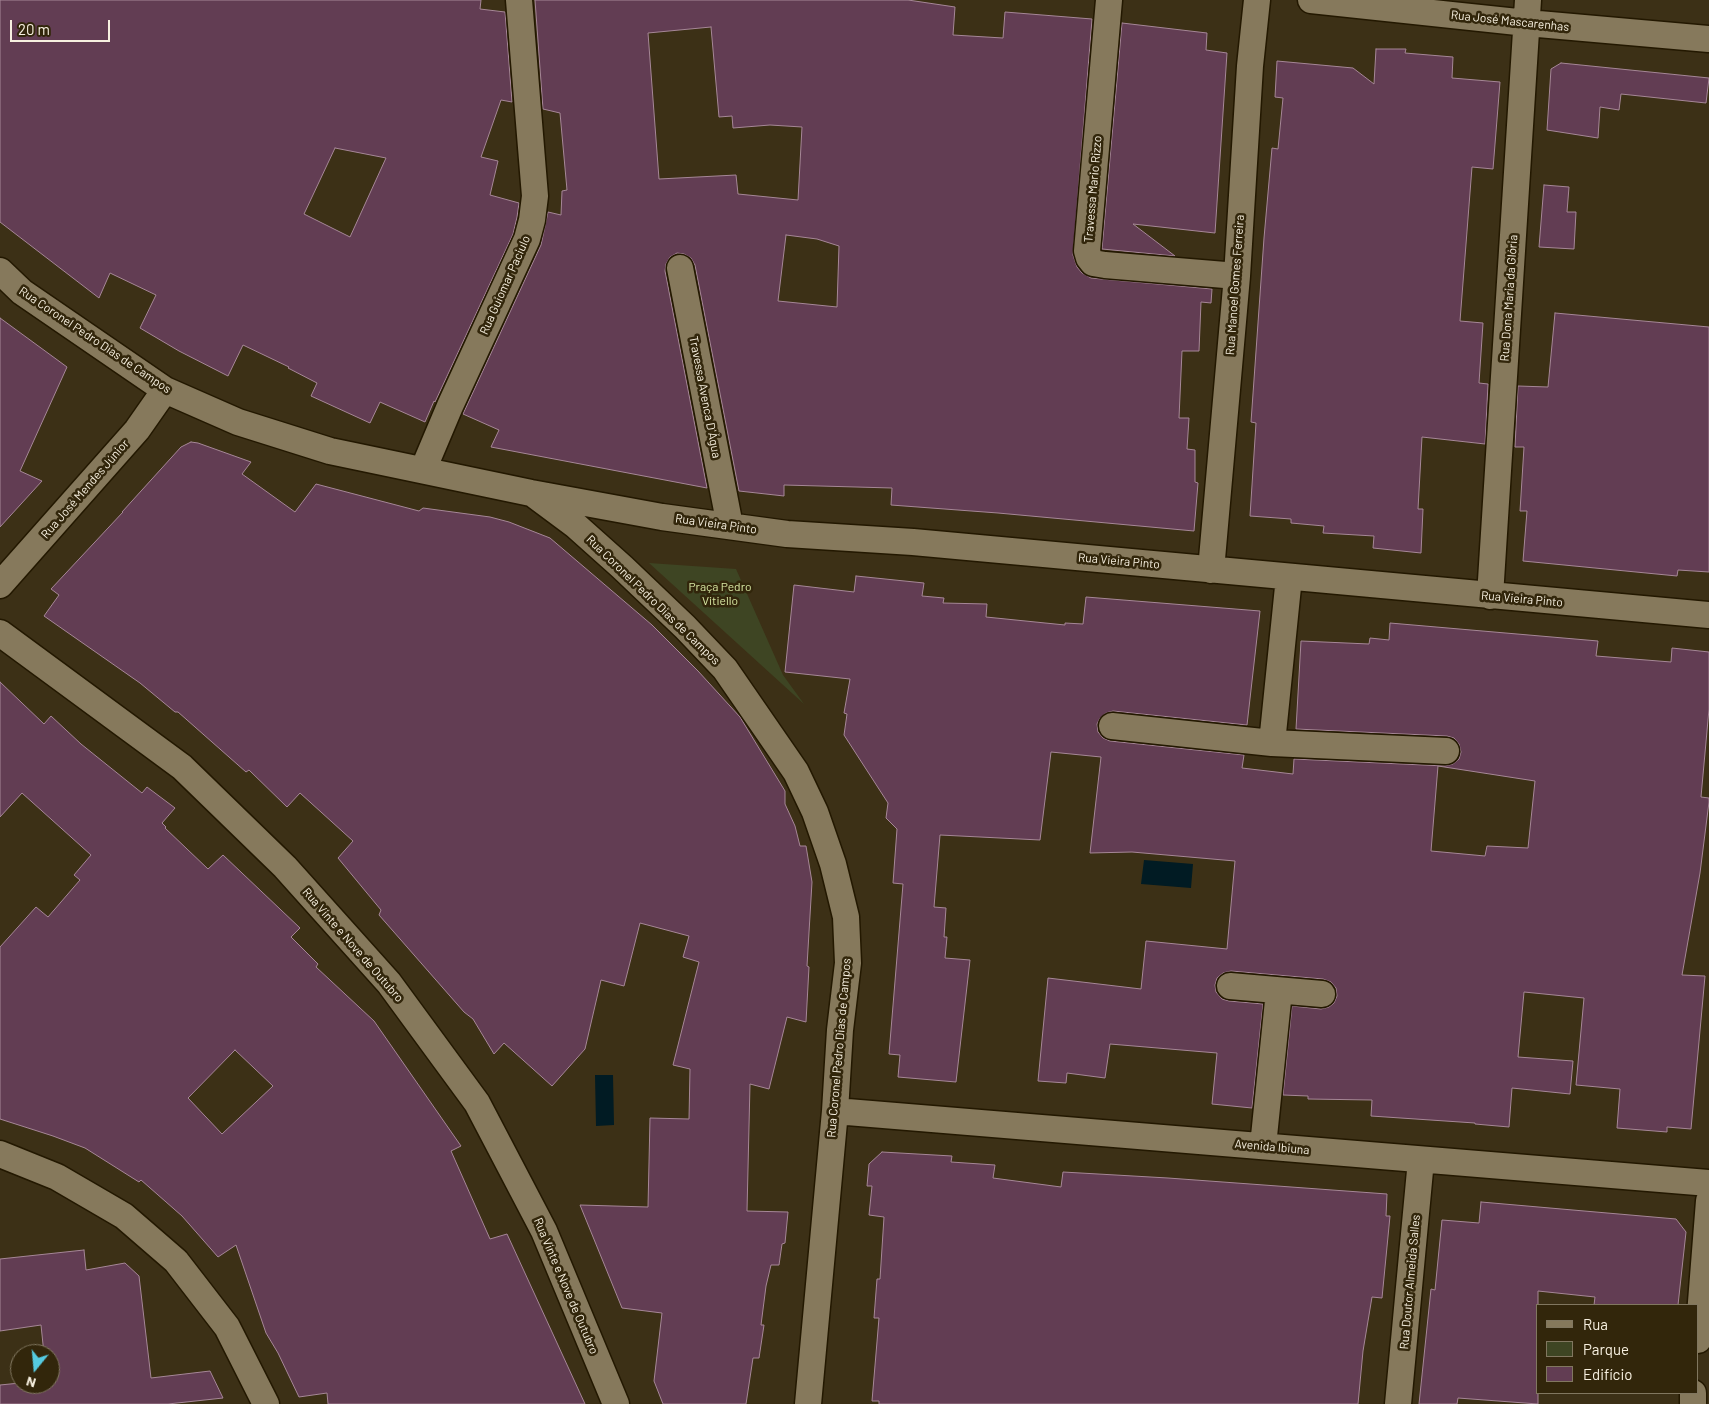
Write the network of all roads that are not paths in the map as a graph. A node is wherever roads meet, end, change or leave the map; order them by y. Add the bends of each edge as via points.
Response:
1 (519, 0) edge
2 (1109, 0) edge
3 (1257, 0) edge
4 (1311, 0) edge
5 (1528, 12) edge
6 (1709, 39) edge
7 (680, 268) dead end
8 (0, 271) edge
9 (1237, 276) junction
10 (165, 390) junction
11 (423, 470) junction
12 (531, 493) junction
13 (730, 526) junction
14 (1211, 570) junction
15 (1289, 577) junction
16 (0, 585) edge
17 (1490, 596) junction
18 (1709, 615) edge
19 (0, 633) edge
20 (1112, 726) dead end
21 (1272, 743) junction
22 (1446, 751) dead end
23 (1230, 986) dead end
24 (1279, 991) junction
25 (1322, 994) dead end
26 (835, 1111) junction
27 (1262, 1146) junction
28 (0, 1154) edge
29 (1421, 1160) junction
30 (1709, 1183) edge
31 (1709, 1201) edge
32 (1699, 1327) edge
33 (266, 1404) edge
34 (616, 1404) edge
35 (808, 1404) edge
36 (1398, 1404) edge

1 - 11 street, Rua Guiomar Paciulo via 535,190 532,220 527,238
2 - 9 street, Travessa Mario Rizzo via 1087,251 1089,258 1094,263 1105,265
3 - 9 street, Rua Manoel Gomes Ferreira
4 - 5 street, Rua José Mascarenhas
5 - 6 street, Rua José Mascarenhas
5 - 17 street, Rua Dona Maria da Glória
7 - 13 street, Travessa Avenca D´Água
8 - 10 street, Rua Coronel Pedro Dias de Campos via 22,292
9 - 14 street, Rua Manoel Gomes Ferreira
10 - 11 street, Rua Coronel Pedro Dias de Campos via 238,422 330,451
10 - 16 street, Rua José Mendes Júnior via 137,430
11 - 12 street, Rua Coronel Pedro Dias de Campos
12 - 13 street, Rua Vieira Pinto
12 - 26 street, Rua Coronel Pedro Dias de Campos via 575,525 622,566 718,662 796,772 833,864 846,917 848,963
13 - 14 street, Rua Vieira Pinto via 787,534 912,542
14 - 15 street, Rua Vieira Pinto
15 - 17 street, Rua Vieira Pinto
15 - 21 street
17 - 18 street, Rua Vieira Pinto
19 - 34 street, Rua Vinte e Nove de Outubro via 182,767 285,867 390,983 477,1103 544,1232
20 - 21 street
21 - 22 street
23 - 24 street
24 - 25 street
24 - 27 street
26 - 27 street, Avenida Ibiuna
26 - 35 street, Rua Coronel Pedro Dias de Campos
27 - 29 street, Avenida Ibiuna
28 - 33 street via 57,1176 124,1216 176,1260 227,1327
29 - 30 street, Avenida Ibiuna
29 - 36 street, Rua Doutor Almeida Salles
31 - 32 street

